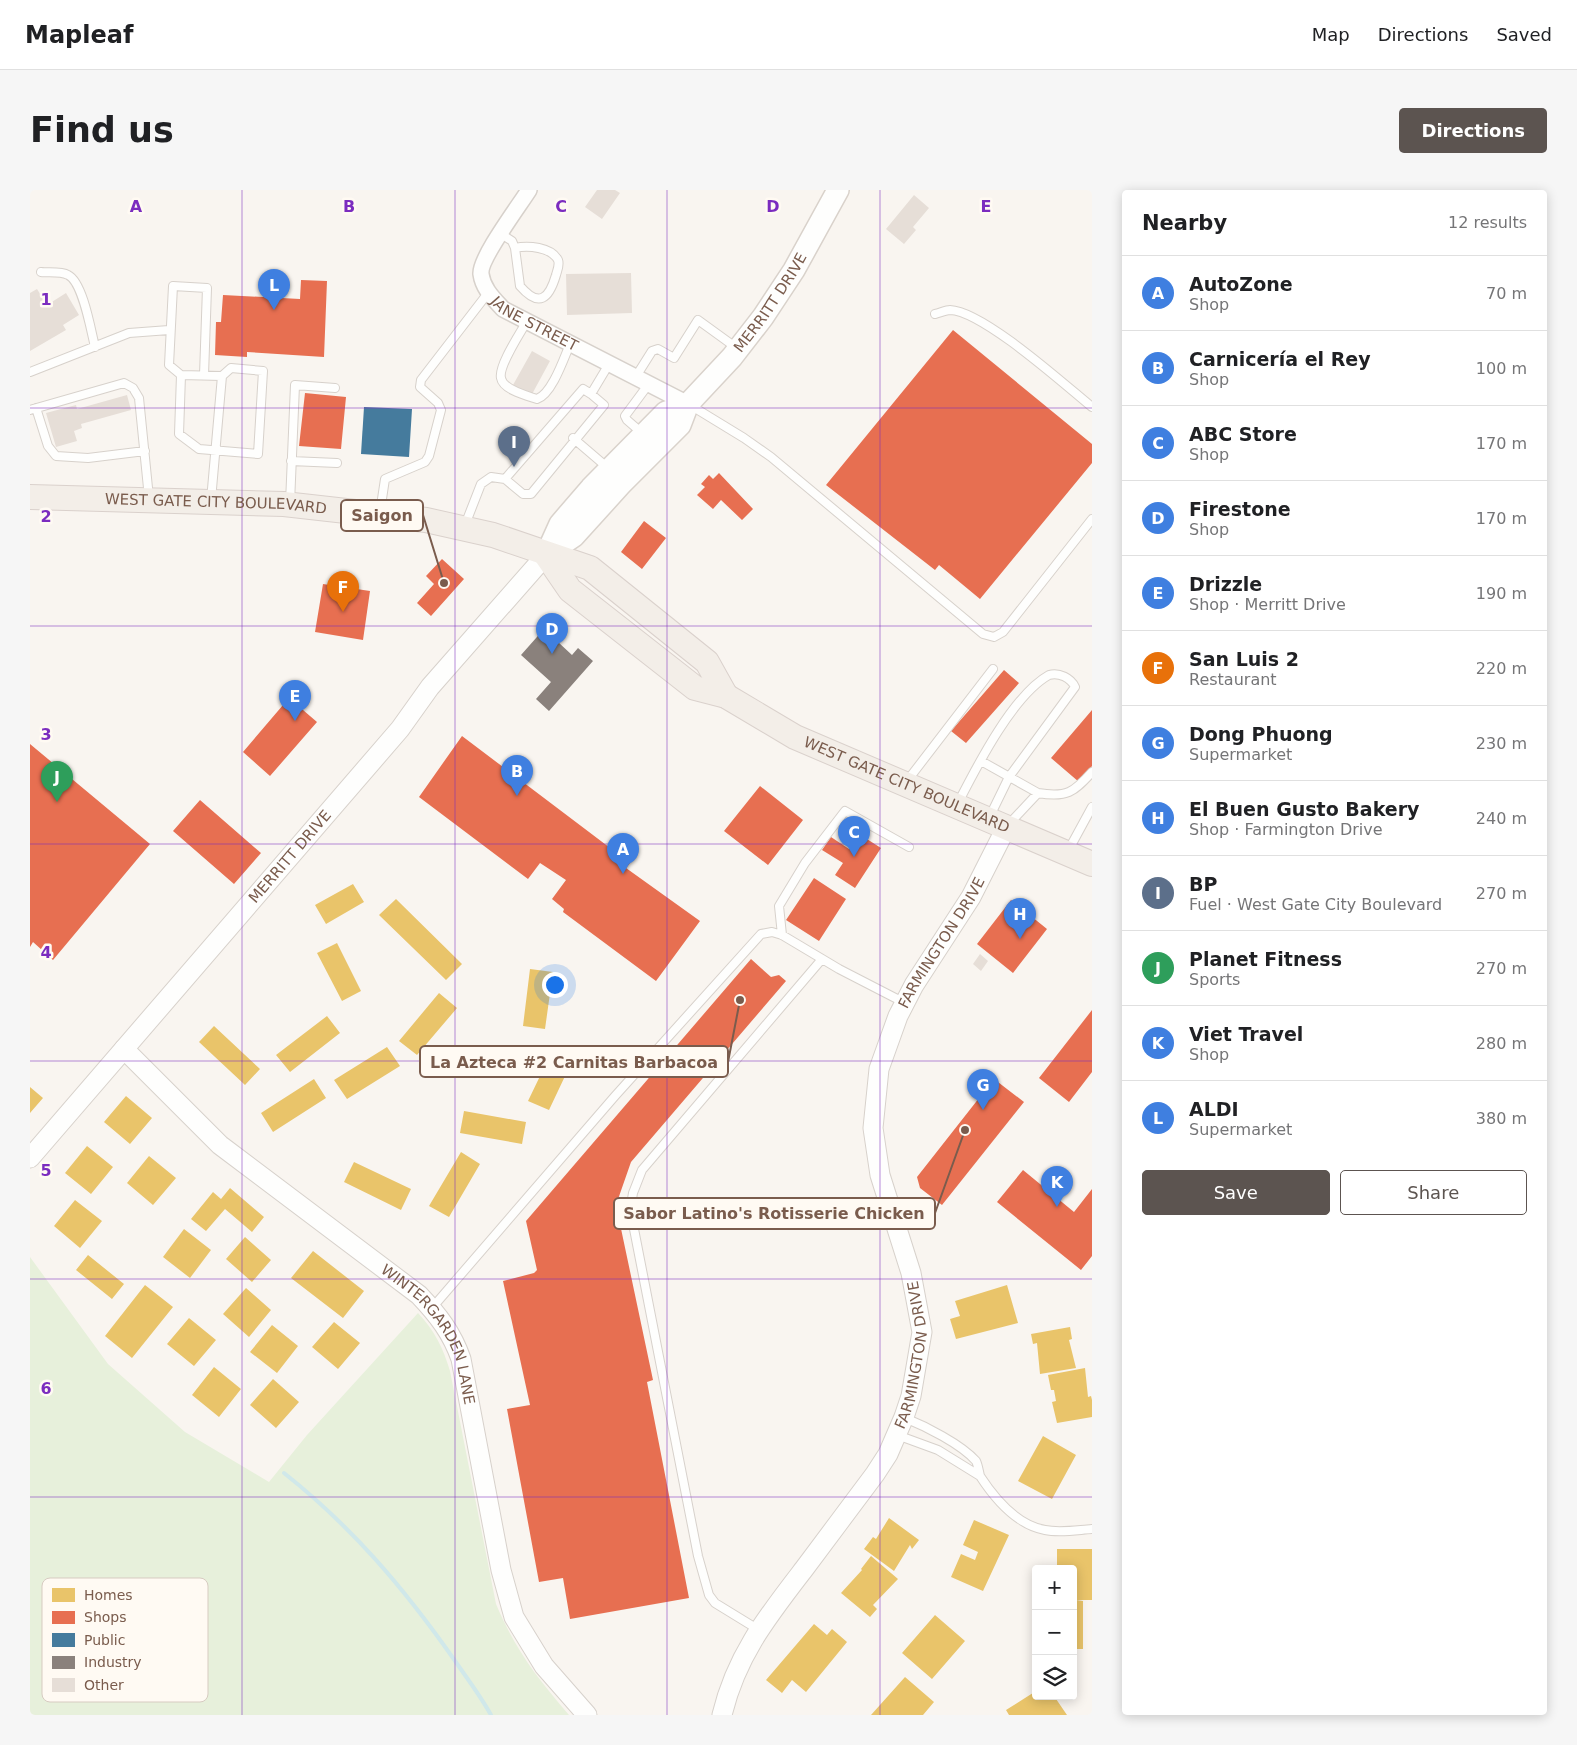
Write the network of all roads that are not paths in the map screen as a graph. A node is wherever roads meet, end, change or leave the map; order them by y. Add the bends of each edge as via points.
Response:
1 (838, 190) edge
2 (527, 191) edge
3 (501, 234) junction
4 (515, 248) junction
5 (41, 272) dead end
6 (488, 293) junction
7 (936, 314) dead end
8 (527, 321) junction
9 (169, 330) junction
10 (570, 344) junction
11 (95, 347) junction
12 (738, 349) junction
13 (609, 364) junction
14 (30, 372) edge
15 (181, 375) junction
16 (204, 376) junction
17 (222, 376) junction
18 (642, 381) junction
19 (334, 388) dead end
20 (591, 394) junction
21 (688, 404) junction
22 (1092, 407) edge
23 (33, 409) edge
24 (644, 434) junction
25 (573, 438) junction
26 (216, 450) junction
27 (145, 452) junction
28 (291, 460) junction
29 (337, 463) dead end
30 (610, 469) junction
31 (506, 479) junction
32 (30, 497) edge
33 (150, 500) junction
34 (211, 502) junction
35 (290, 504) junction
36 (380, 513) junction
37 (1092, 519) edge
38 (464, 527) junction
39 (546, 555) junction
40 (992, 669) dead end
41 (981, 761) junction
42 (1092, 772) edge
43 (1009, 777) junction
44 (904, 785) junction
45 (1038, 793) junction
46 (956, 807) junction
47 (1092, 807) edge
48 (997, 824) junction
49 (909, 847) dead end
50 (1066, 853) junction
51 (1092, 864) edge
52 (782, 935) junction
53 (822, 959) junction
54 (905, 1003) junction
55 (124, 1049) junction
56 (30, 1158) edge
57 (432, 1309) junction
58 (904, 1417) junction
59 (897, 1435) junction
60 (980, 1476) junction
61 (1092, 1529) edge
62 (759, 1630) junction
63 (587, 1715) edge
64 (722, 1715) edge

1 - 12 main road, MERRITT DRIVE via 794,270
2 - 3 street, JANE STREET
3 - 4 lane via 512,241
3 - 6 street, JANE STREET via 488,252 481,272
4 - 4 lane via 520,286 532,296 545,298 554,281 558,260 554,255 531,246
5 - 11 lane via 67,274 73,279 79,289
6 - 8 street, JANE STREET via 503,309
6 - 36 lane via 420,380 420,387 438,403 441,410 429,456 425,462 385,479
7 - 22 lane via 950,310 970,316 1014,343
8 - 10 street, JANE STREET
8 - 10 lane via 501,374 504,384 516,391 537,398 542,396
9 - 11 lane via 129,333
9 - 15 lane via 169,365
9 - 16 lane via 173,286 207,288
10 - 13 street, JANE STREET
11 - 14 lane
12 - 18 lane via 698,320 674,358 658,349 652,351
12 - 21 main road, MERRITT DRIVE
13 - 18 street, JANE STREET
13 - 20 lane
15 - 16 lane
15 - 26 lane via 179,434 198,449
16 - 17 lane
17 - 26 lane
17 - 26 lane via 231,368 263,371 258,454
18 - 21 street, JANE STREET
18 - 24 lane via 625,416
19 - 28 lane via 295,385
20 - 25 lane via 604,405
20 - 31 lane via 583,389 570,410
21 - 24 main road, MERRITT DRIVE via 666,412
21 - 37 lane via 771,457 983,634 994,637 1003,632
21 - 39 main road, MERRITT DRIVE via 680,425 574,536
23 - 27 lane via 48,446 56,456 88,458
23 - 27 lane via 124,383 133,388 139,398
24 - 30 main road, MERRITT DRIVE
25 - 30 lane
25 - 31 lane via 539,479 531,494 523,494
26 - 34 lane
27 - 33 lane
28 - 29 lane
28 - 35 lane
30 - 39 main road, MERRITT DRIVE via 560,524
31 - 38 lane via 491,477 481,484
32 - 33 main road, WEST GATE CITY BOULEVARD
33 - 34 main road, WEST GATE CITY BOULEVARD
34 - 35 main road, WEST GATE CITY BOULEVARD
35 - 36 main road, WEST GATE CITY BOULEVARD
36 - 38 main road, WEST GATE CITY BOULEVARD
38 - 39 main road, WEST GATE CITY BOULEVARD
39 - 44 main road, WEST GATE CITY BOULEVARD via 570,590 695,688 726,696 795,737
39 - 55 street, MERRITT DRIVE
40 - 44 lane
41 - 43 lane
41 - 43 lane via 1029,691 1049,675 1060,675 1074,683 1075,687
41 - 46 lane
42 - 45 lane via 1070,793
43 - 45 lane
43 - 48 lane
44 - 46 main road, WEST GATE CITY BOULEVARD
45 - 48 lane
46 - 48 main road, WEST GATE CITY BOULEVARD
47 - 50 lane
48 - 50 main road, WEST GATE CITY BOULEVARD
48 - 54 street, FARMINGTON DRIVE via 971,897
49 - 52 lane via 845,811 805,863 779,906
50 - 51 main road, WEST GATE CITY BOULEVARD
52 - 53 lane
52 - 57 lane via 772,932 761,934 615,1096
53 - 54 lane
53 - 62 lane via 642,1170 631,1205 691,1520 710,1595 715,1603
54 - 58 street, FARMINGTON DRIVE via 879,1069 873,1128 880,1175 911,1273 922,1332
55 - 56 street, MERRITT DRIVE
55 - 57 street, WINTERGARDEN LANE via 220,1146 419,1295
57 - 63 street, WINTERGARDEN LANE via 453,1337 461,1359 501,1570 514,1617 544,1666
58 - 59 street, FARMINGTON DRIVE
58 - 60 lane via 945,1438 976,1462
59 - 60 lane via 938,1450
59 - 62 street, FARMINGTON DRIVE via 875,1474
60 - 61 lane via 1013,1514 1034,1528 1057,1532
62 - 64 street, FARMINGTON DRIVE via 738,1663

